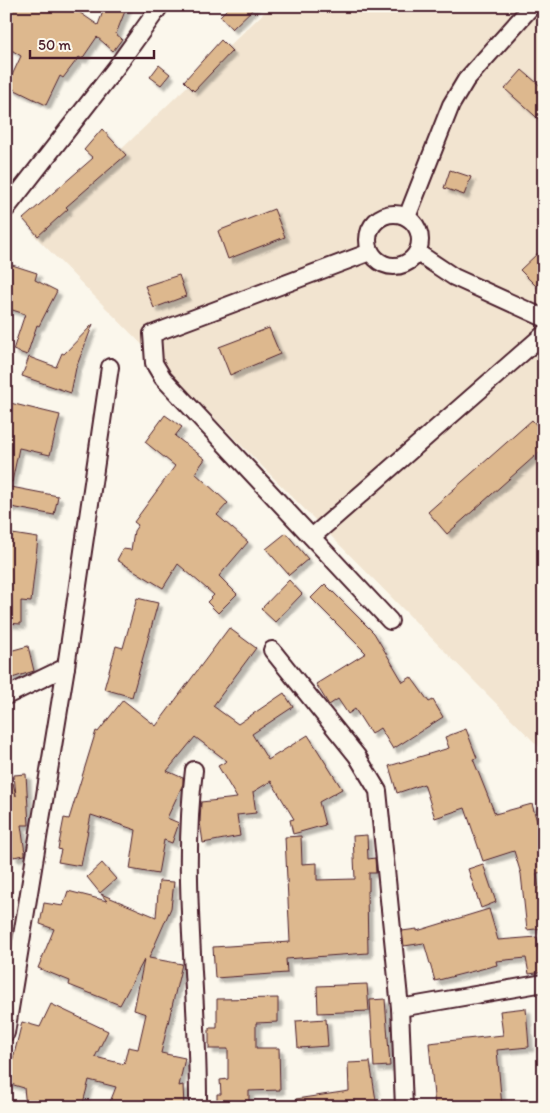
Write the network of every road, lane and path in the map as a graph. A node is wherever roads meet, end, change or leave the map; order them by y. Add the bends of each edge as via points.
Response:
1 (160, 6) edge
2 (532, 6) edge
3 (6, 208) edge
4 (407, 217) junction
5 (370, 252) junction
6 (418, 253) junction
7 (544, 318) edge
8 (544, 334) edge
9 (110, 366) dead end
10 (312, 537) junction
11 (390, 620) dead end
12 (272, 650) dead end
13 (66, 667) junction
14 (6, 696) edge
15 (194, 770) dead end
16 (544, 984) edge
17 (400, 1008) junction
18 (6, 1033) edge
19 (198, 1107) edge
20 (404, 1107) edge

1 - 3 street
2 - 4 street via 492,48 461,88 451,105
4 - 5 street via 391,214 376,221 368,236
4 - 6 street via 414,222 421,237
5 - 6 street via 375,259 390,267 406,264
5 - 10 street via 152,334 154,363 163,378
6 - 7 street via 454,277
8 - 10 street
9 - 13 street
10 - 11 street
12 - 17 street via 357,756 378,792
13 - 14 street
13 - 18 street
15 - 19 street via 187,837
16 - 17 street
17 - 20 street

